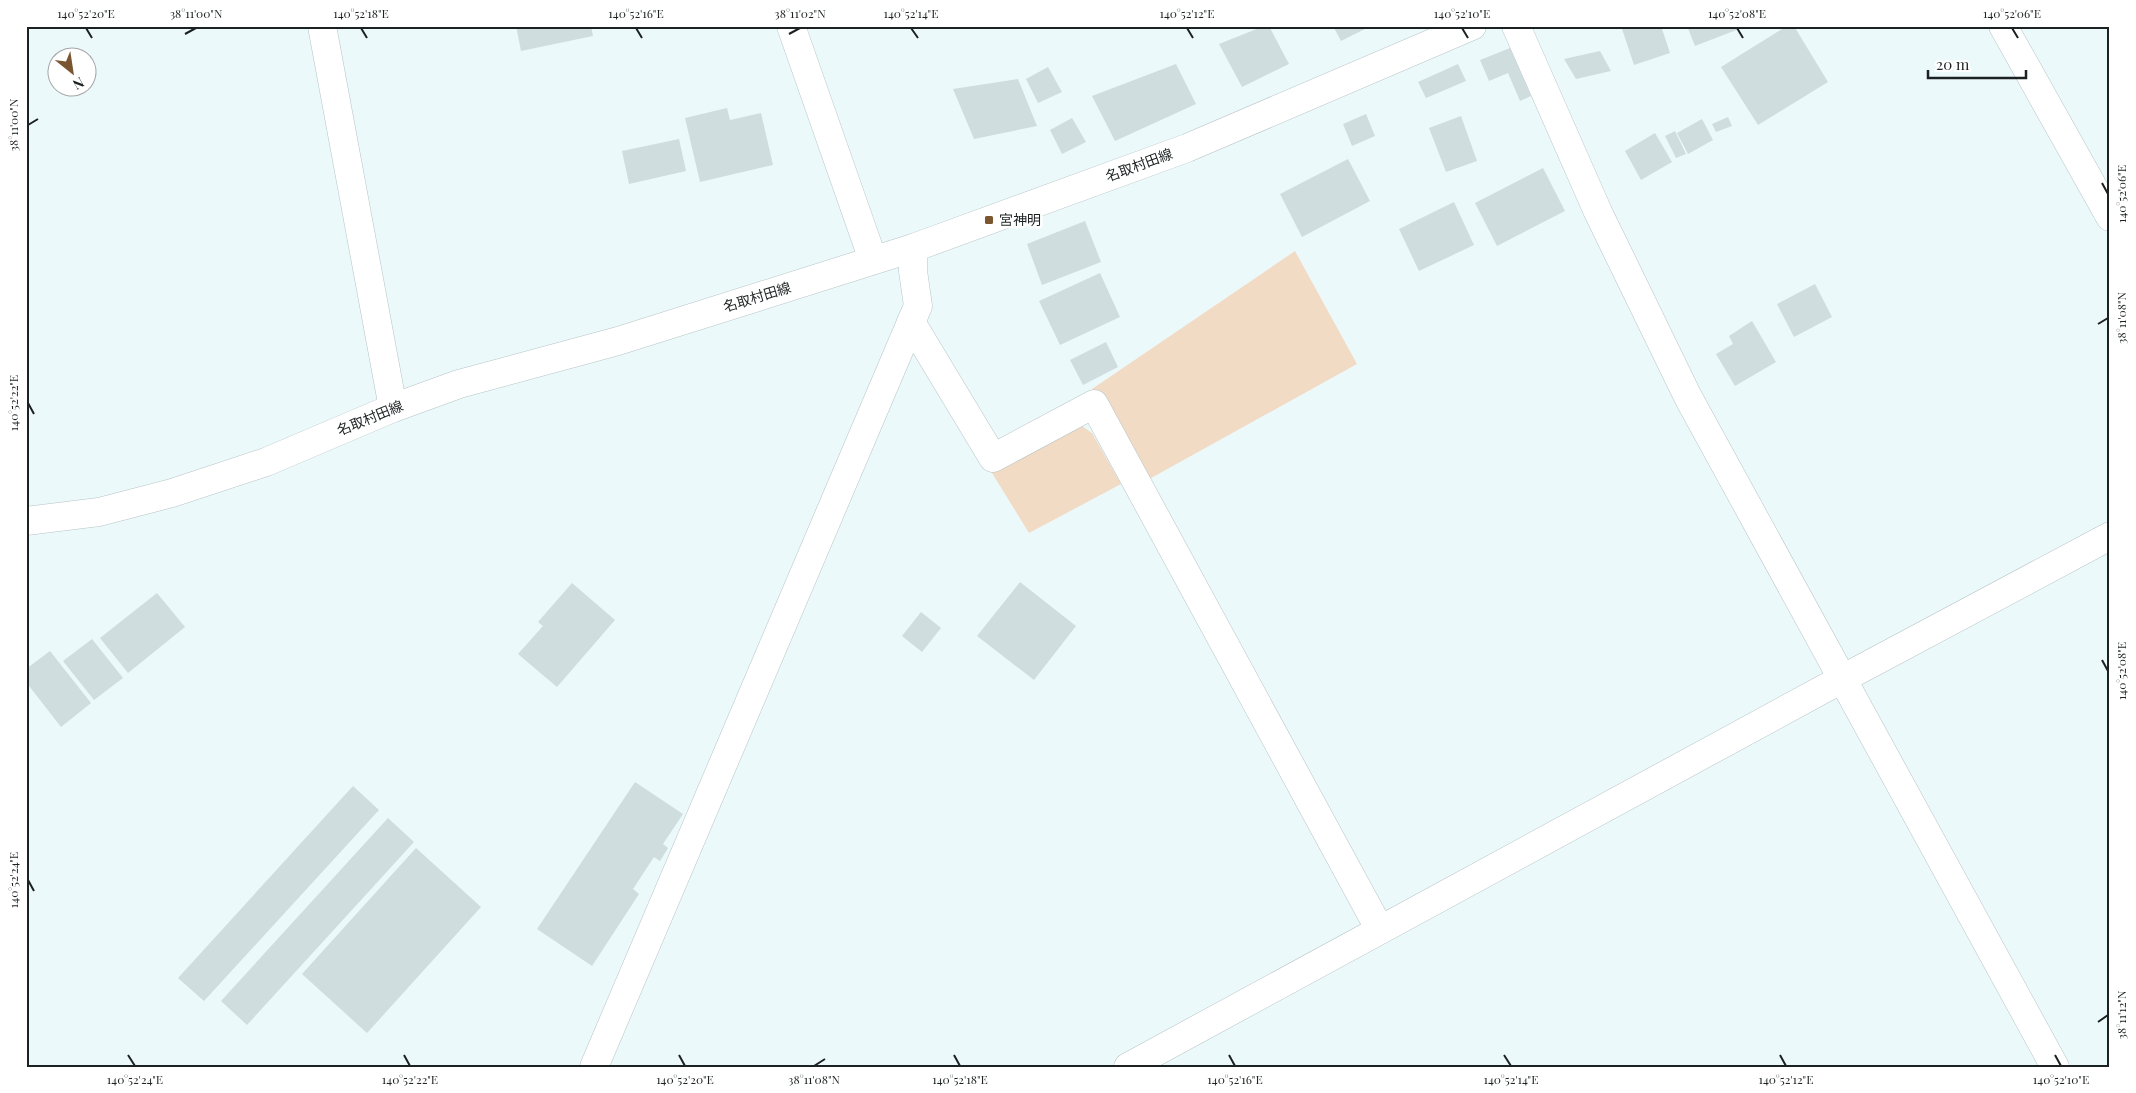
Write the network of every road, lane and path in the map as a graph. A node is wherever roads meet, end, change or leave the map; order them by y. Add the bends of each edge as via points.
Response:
1 (322, 26) edge
2 (791, 26) edge
3 (1472, 26) edge
4 (1516, 26) edge
5 (2003, 26) edge
6 (2110, 217) edge
7 (914, 248) junction
8 (873, 260) junction
9 (911, 322) junction
10 (393, 408) junction
11 (26, 521) edge
12 (2110, 536) edge
13 (1842, 679) junction
14 (1380, 930) junction
15 (594, 1067) edge
16 (1128, 1067) edge
17 (2055, 1067) edge

1 - 10 street
2 - 8 street
3 - 7 street, 名取村田線 via 1187,148
4 - 13 street via 1598,212 1688,397
5 - 6 street
7 - 8 street, 名取村田線
7 - 9 street via 913,271 918,306
8 - 10 street, 名取村田線 via 618,340 459,384
9 - 14 street via 993,458 1094,404
9 - 15 street
10 - 11 street, 名取村田線 via 266,462 172,493 99,512
12 - 13 street
13 - 14 street
13 - 17 street
14 - 16 street

